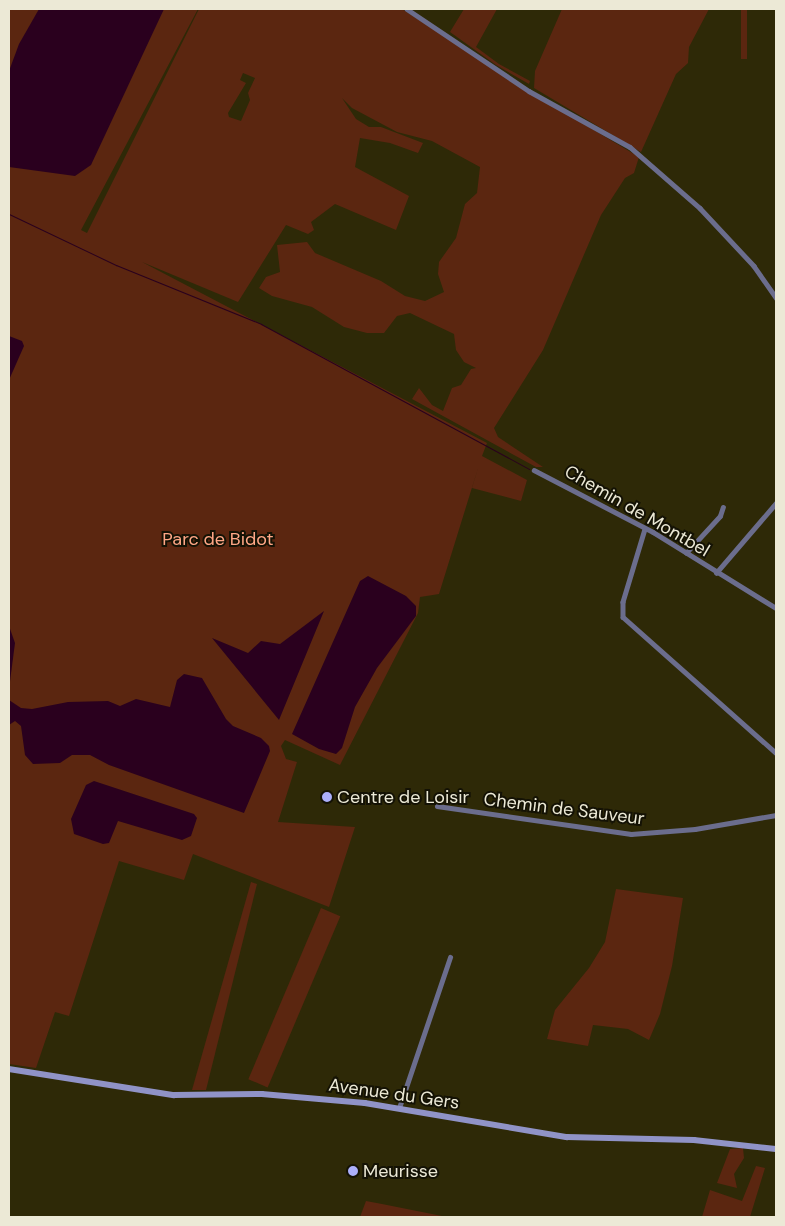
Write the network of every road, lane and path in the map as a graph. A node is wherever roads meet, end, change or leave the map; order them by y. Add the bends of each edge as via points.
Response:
1 (407, 9) edge
2 (776, 298) edge
3 (534, 470) dead end
4 (776, 503) edge
5 (723, 507) dead end
6 (645, 529) junction
7 (686, 553) junction
8 (716, 573) junction
9 (776, 608) edge
10 (776, 754) edge
11 (437, 806) dead end
12 (776, 816) edge
13 (450, 957) dead end
14 (9, 1068) edge
15 (399, 1108) junction
16 (776, 1149) edge

1 - 2 street via 529,91 630,146 700,208 754,266
3 - 6 street, Chemin de Montbel
4 - 8 street
5 - 7 street via 720,516
6 - 7 street, Chemin de Montbel
6 - 10 street via 622,602 623,617
7 - 8 street, Chemin de Montbel
8 - 9 street, Chemin de Montbel
11 - 12 street, Chemin de Sauveur via 631,834 695,829
13 - 15 street
14 - 15 main road, Avenue du Gers via 174,1096 262,1094
15 - 16 main road, Avenue du Gers via 567,1137 694,1140

